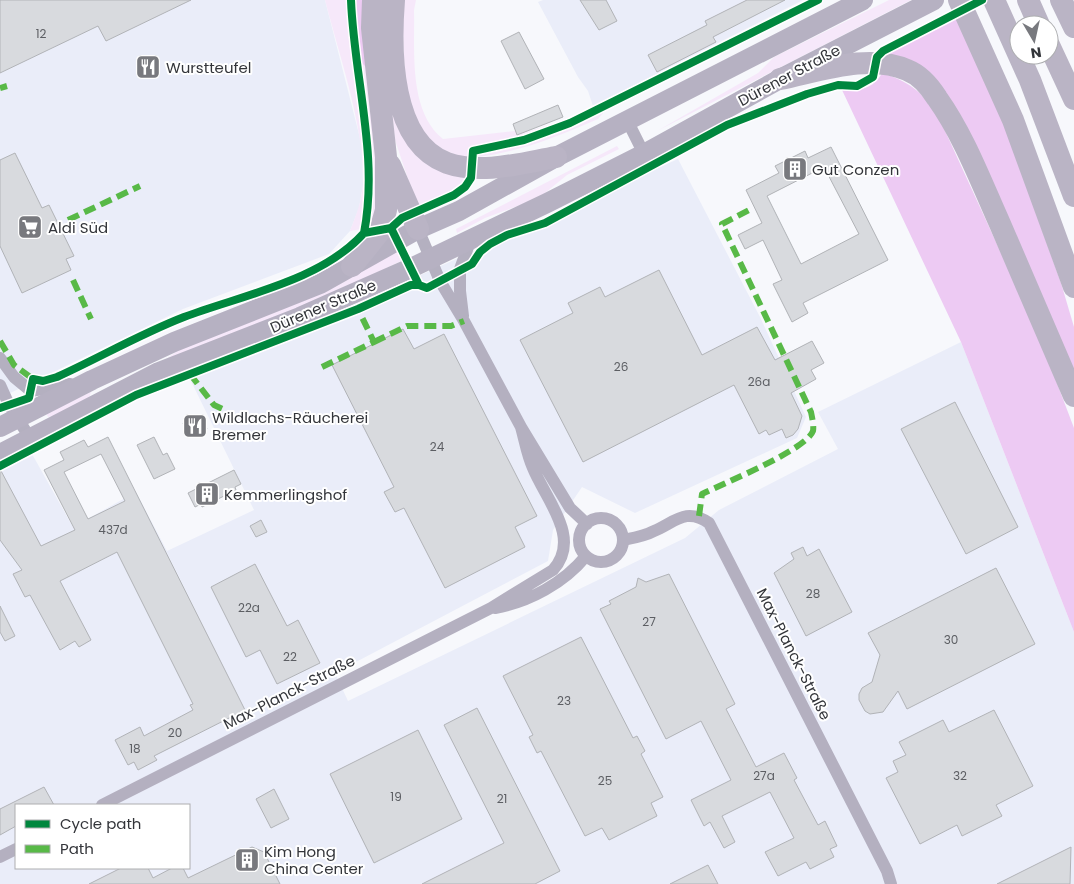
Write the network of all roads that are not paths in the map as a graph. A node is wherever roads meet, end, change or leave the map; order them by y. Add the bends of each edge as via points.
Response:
1 (373, 0) edge
2 (394, 0) edge
3 (863, 0) edge
4 (934, 0) edge
5 (994, 0) edge
6 (1028, 0) edge
7 (1061, 0) edge
8 (963, 6) edge
9 (1035, 15) edge
10 (1074, 27) edge
11 (1058, 65) edge
12 (780, 79) junction
13 (1074, 99) edge
14 (628, 120) junction
15 (644, 154) junction
16 (386, 157) junction
17 (556, 157) junction
18 (1074, 196) edge
19 (418, 229) junction
20 (472, 239) junction
21 (430, 259) junction
22 (352, 266) junction
23 (1074, 287) edge
24 (464, 321) junction
25 (0, 358) edge
26 (92, 380) junction
27 (0, 385) edge
28 (1074, 396) edge
29 (8, 423) edge
30 (521, 427) junction
31 (30, 438) junction
32 (0, 454) edge
33 (587, 524) junction
34 (623, 540) junction
35 (586, 556) junction
36 (491, 608) junction
37 (104, 804) edge
38 (15, 850) edge
39 (0, 857) edge
40 (891, 884) edge

1 - 16 highway via 372,28
2 - 17 highway via 396,80 402,114 414,139 447,163 472,168
3 - 14 main road, Dürener Straße
4 - 12 main road, Dürener Straße
5 - 18 highway via 1030,80
6 - 9 highway
7 - 10 highway
8 - 23 highway via 1012,120
11 - 13 highway
12 - 15 main road, Dürener Straße
12 - 28 highway via 853,64 876,63 908,70 926,84 947,113 979,178
14 - 15 street
14 - 17 main road, Dürener Straße
15 - 20 main road, Dürener Straße
16 - 19 highway
16 - 22 highway via 386,210 380,231
17 - 19 main road, Dürener Straße via 459,211
19 - 21 street, Max-Planck-Straße
19 - 22 main road, Dürener Straße
20 - 21 main road, Dürener Straße
20 - 24 street, Max-Planck-Straße via 460,269
21 - 24 street, Max-Planck-Straße
21 - 31 main road, Dürener Straße via 300,317 159,372
22 - 26 main road, Dürener Straße via 320,284 174,342
24 - 30 street, Max-Planck-Straße
25 - 26 street via 14,377 31,391
26 - 29 main road, Dürener Straße
27 - 29 street
29 - 31 street
30 - 33 street, Max-Planck-Straße via 570,508
30 - 36 street, Max-Planck-Straße via 532,468 561,524 565,550 561,562 553,570
31 - 32 main road, Dürener Straße
33 - 34 street via 599,519 609,520 620,529
33 - 35 street via 580,540
34 - 35 street via 620,551 610,560 600,562
34 - 40 street, Max-Planck-Straße via 652,532 688,516 699,516 709,523
35 - 36 street, Max-Planck-Straße via 564,579 514,605
36 - 37 street, Max-Planck-Straße
38 - 39 street

